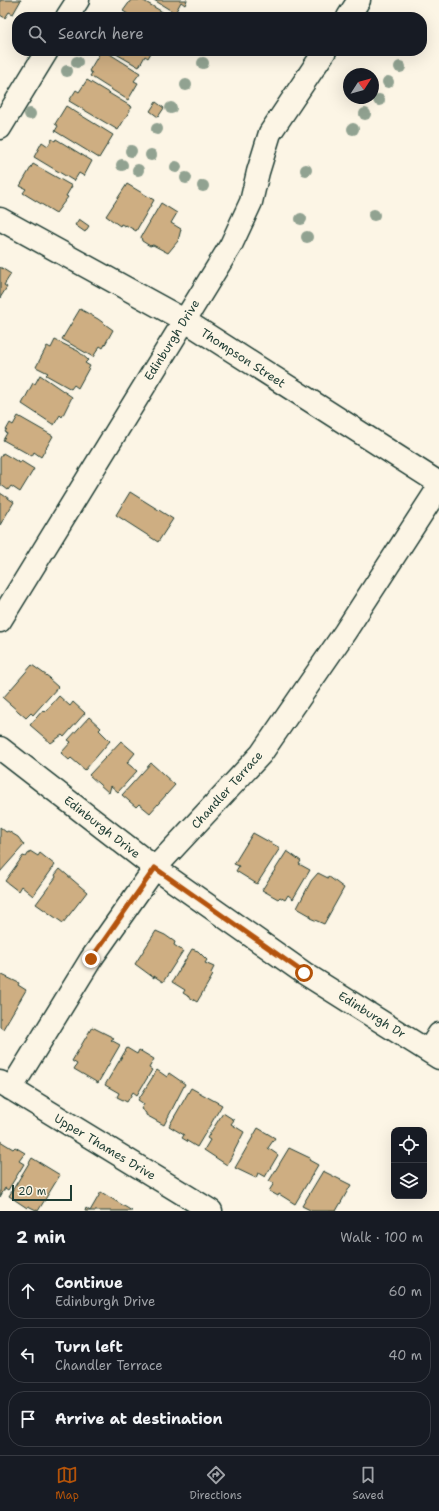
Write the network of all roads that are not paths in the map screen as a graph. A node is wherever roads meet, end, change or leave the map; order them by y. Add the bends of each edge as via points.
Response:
1 (78, 0) edge
2 (359, 0) edge
3 (71, 12) edge
4 (351, 12) edge
5 (44, 56) edge
6 (322, 56) edge
7 (0, 128) edge
8 (0, 218) edge
9 (184, 320) junction
10 (439, 483) edge
11 (439, 487) edge
12 (0, 621) edge
13 (0, 748) edge
14 (155, 868) junction
15 (304, 973) joint
16 (435, 1048) edge
17 (5, 1085) edge
18 (189, 1206) edge
19 (211, 1211) edge

1 - 3 street
2 - 4 street
5 - 7 street
6 - 9 street, Edinburgh Drive via 270,133 251,202 231,245
8 - 9 street, Thompson Street
9 - 10 street, Thompson Street
9 - 12 street, Edinburgh Drive
11 - 14 street, Chandler Terrace via 345,632 261,754
13 - 14 street, Edinburgh Drive
14 - 15 street, Edinburgh Drive
14 - 17 street, Chandler Terrace
15 - 16 street, Edinburgh Dr
17 - 18 street, Upper Thames Drive
18 - 19 street, Upper Thames Drive

